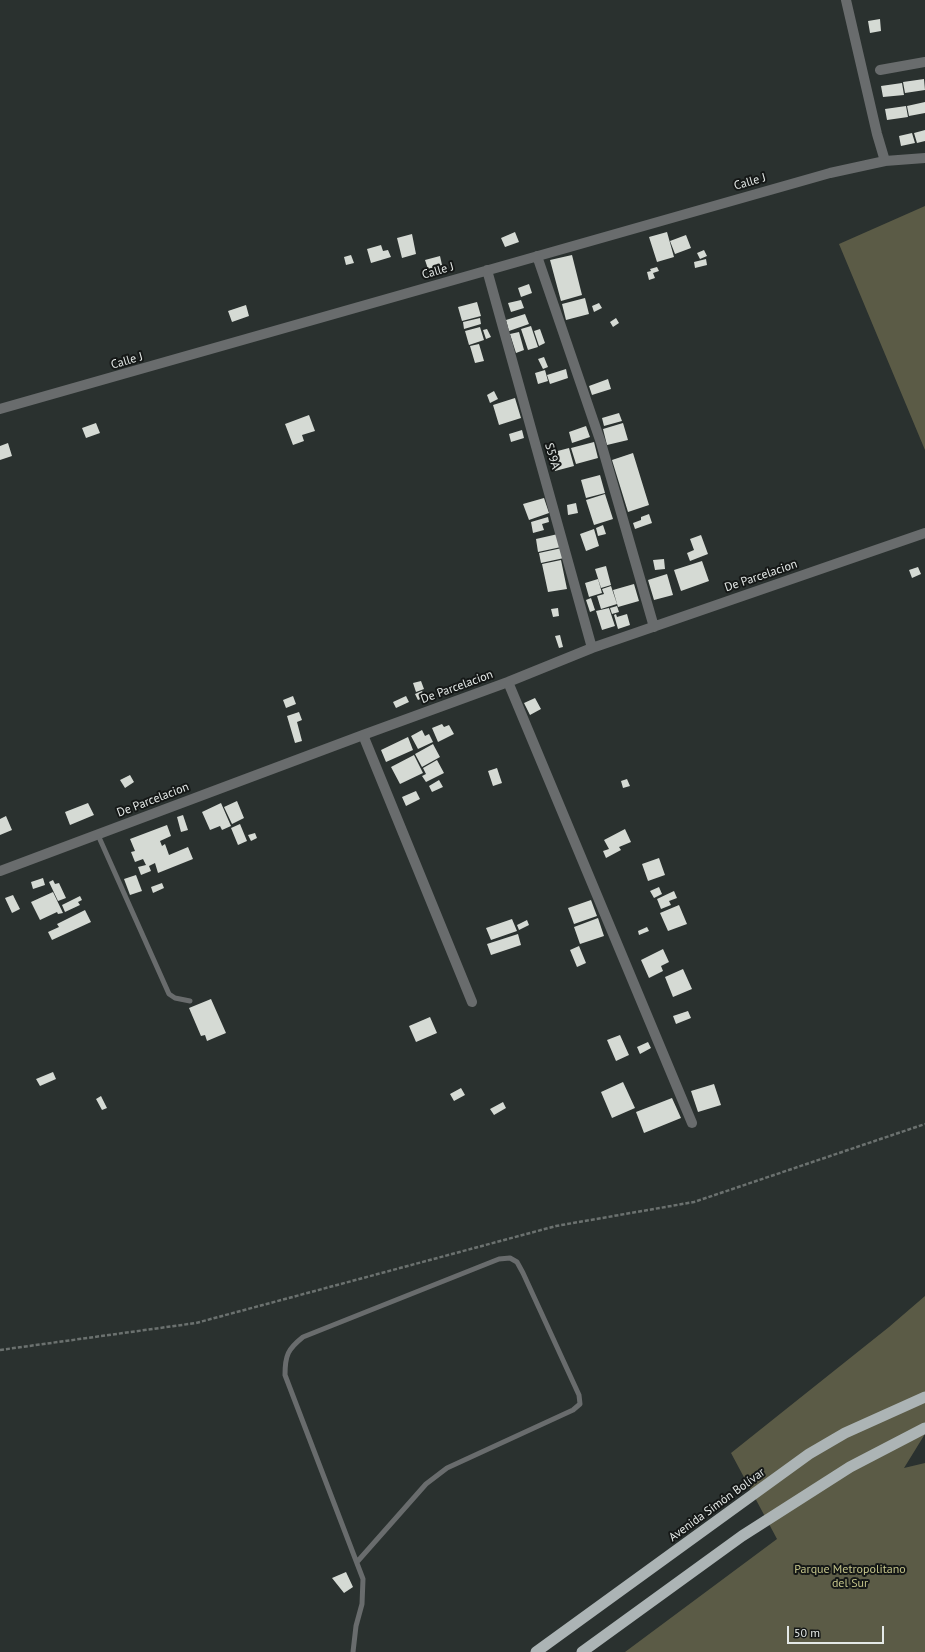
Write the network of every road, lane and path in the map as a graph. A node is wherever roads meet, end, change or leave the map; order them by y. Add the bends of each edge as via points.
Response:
1 (846, 0) edge
2 (925, 62) edge
3 (880, 70) dead end
4 (925, 158) edge
5 (885, 161) junction
6 (537, 256) junction
7 (487, 270) junction
8 (0, 409) edge
9 (925, 533) edge
10 (654, 627) junction
11 (592, 648) junction
12 (508, 682) junction
13 (363, 734) junction
14 (98, 835) junction
15 (0, 872) edge
16 (190, 1001) dead end
17 (472, 1002) dead end
18 (692, 1123) dead end
19 (925, 1124) edge
20 (0, 1350) edge
21 (925, 1397) edge
22 (925, 1428) edge
23 (357, 1562) junction
24 (353, 1652) edge
25 (536, 1652) edge
26 (582, 1652) edge

1 - 5 street
2 - 3 street
4 - 5 street, Calle J
5 - 6 street, Calle J via 830,173
6 - 7 street, Calle J
6 - 10 street via 601,443
7 - 8 street, Calle J
7 - 11 street, S59A
9 - 10 street, De Parcelacion
10 - 11 street, De Parcelacion
11 - 12 street, De Parcelacion
12 - 13 street, De Parcelacion
12 - 18 street
13 - 14 street, De Parcelacion
13 - 17 street
14 - 15 street, De Parcelacion
14 - 16 lane via 170,994 175,998
19 - 20 path via 694,1202 556,1226 196,1323
21 - 25 highway, Avenida Simón Bolívar via 845,1433 809,1454
22 - 26 highway via 850,1467 742,1536
23 - 23 lane via 285,1375 285,1361 291,1347 303,1337 499,1259 510,1258 517,1262 523,1274 579,1395 580,1404 573,1410 447,1468 426,1484
23 - 24 lane via 363,1579 362,1604

